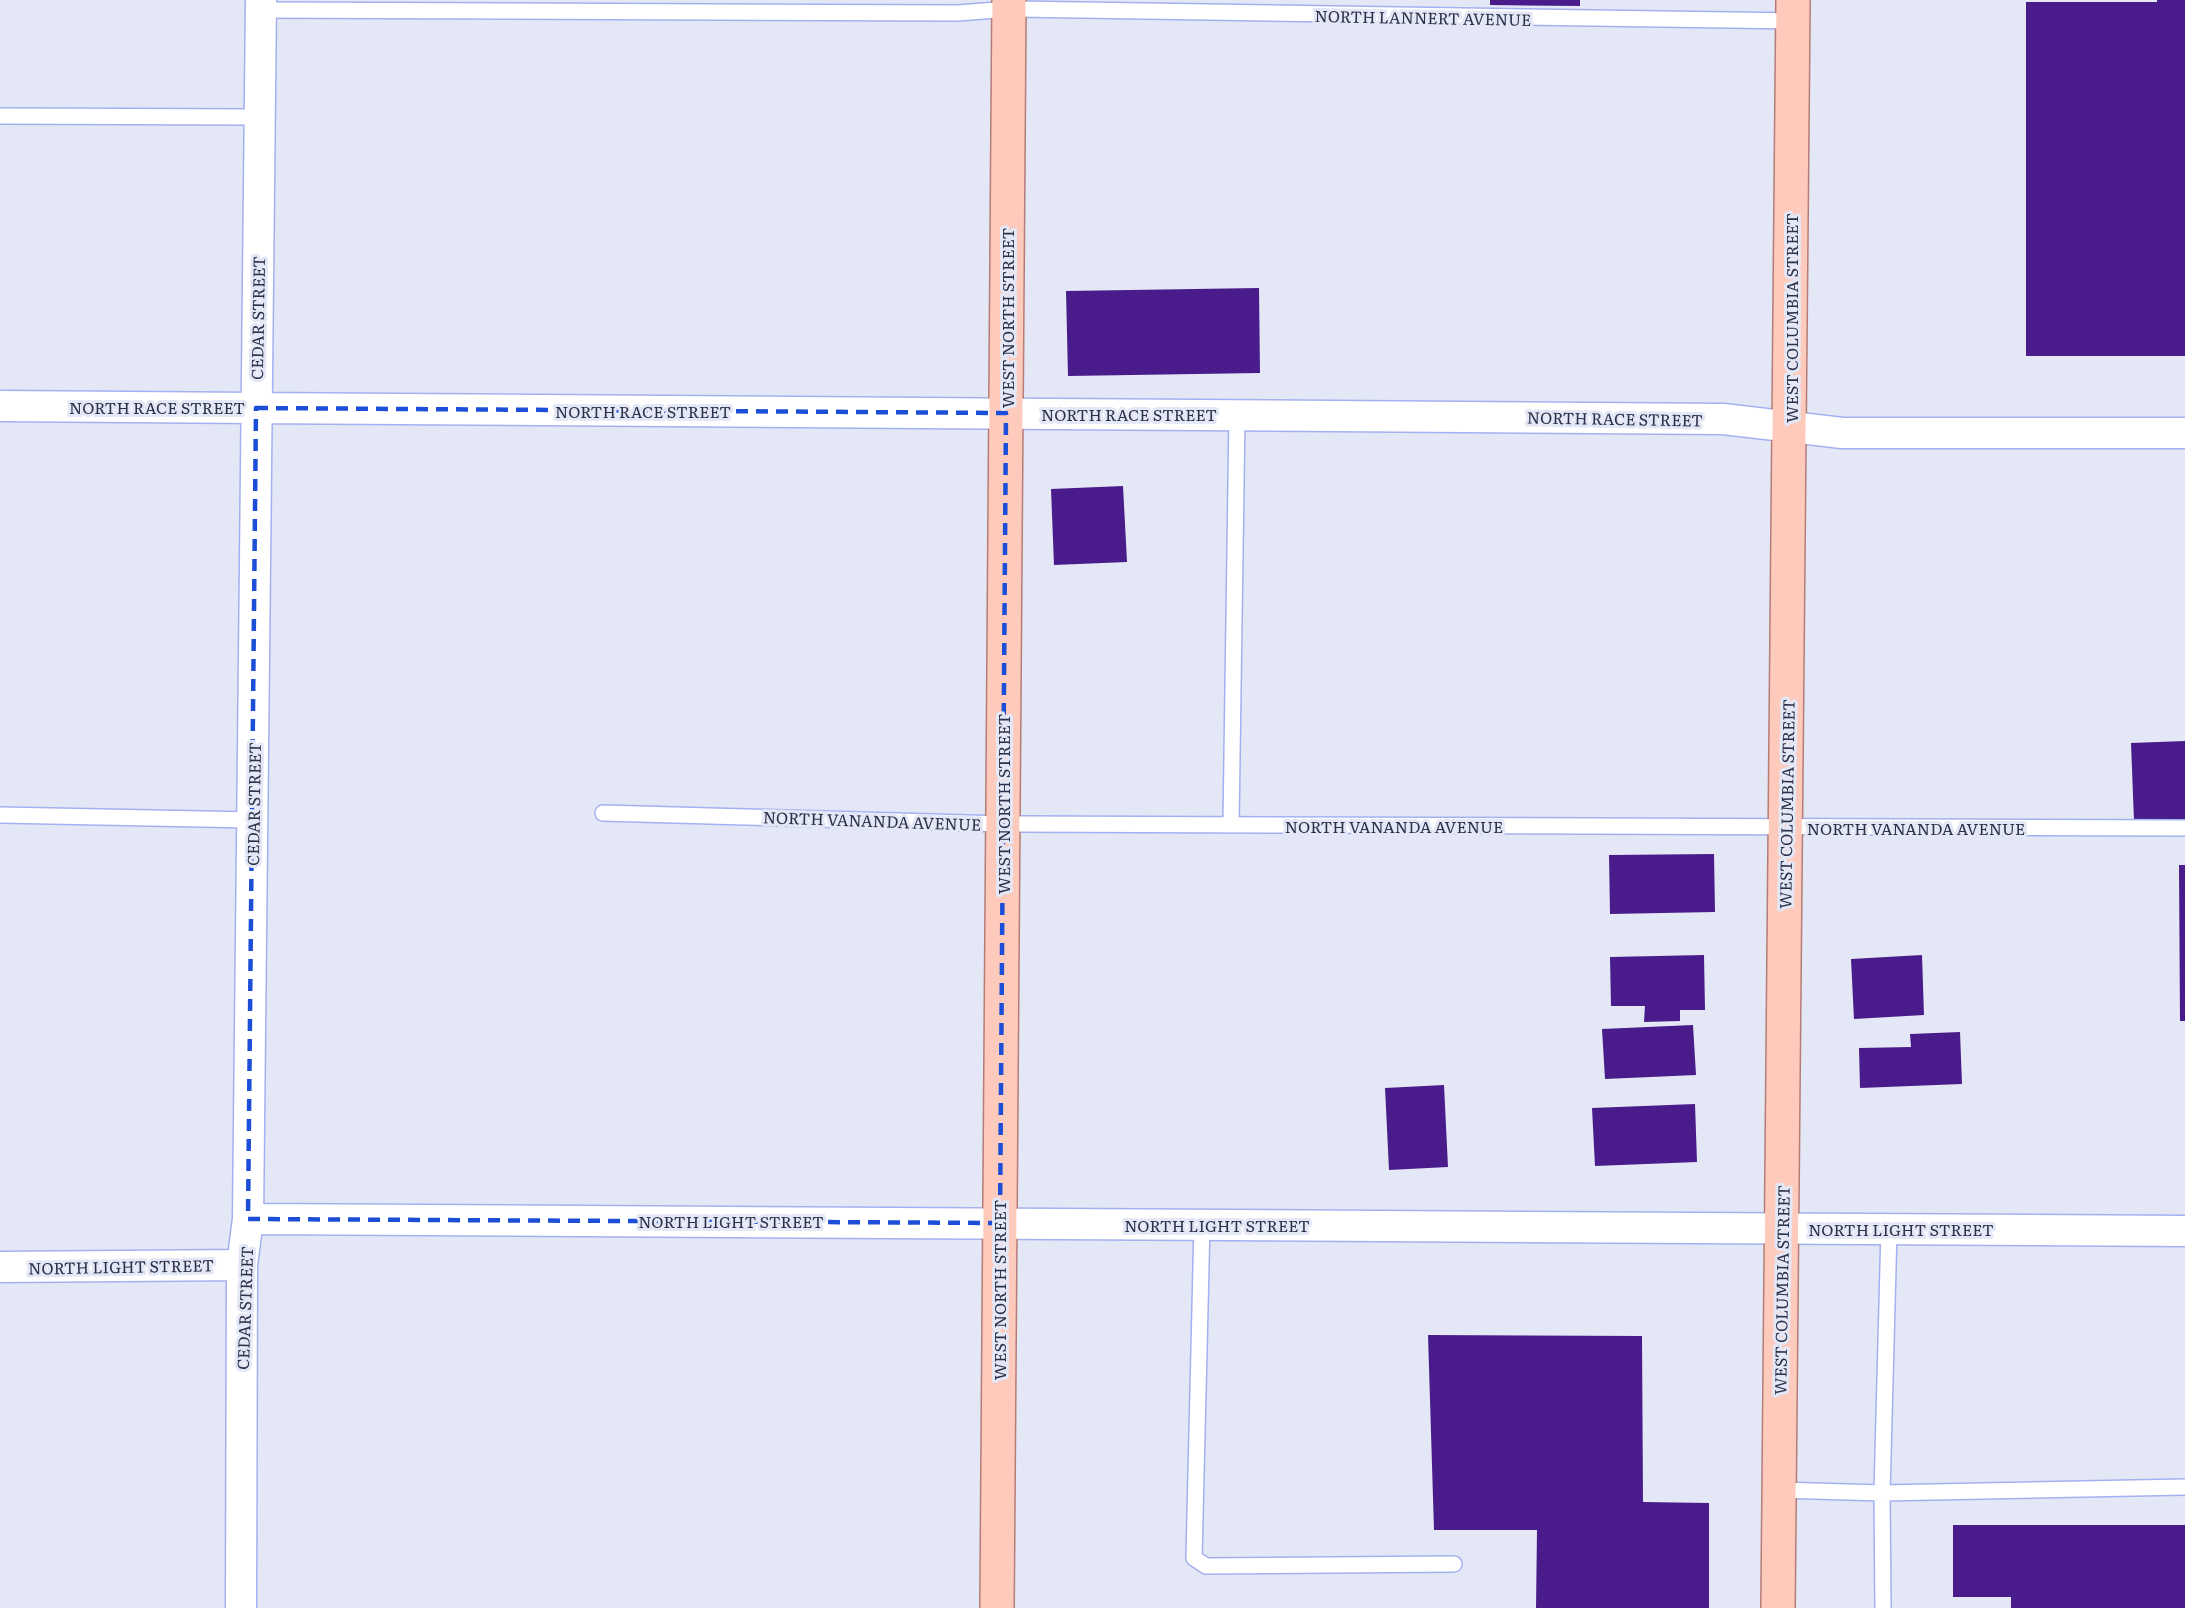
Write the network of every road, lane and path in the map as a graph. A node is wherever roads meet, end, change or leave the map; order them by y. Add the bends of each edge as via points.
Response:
1 (1009, 4) edge
2 (261, 5) edge
3 (1793, 11) edge
4 (0, 116) edge
5 (260, 117) junction
6 (0, 406) edge
7 (256, 408) junction
8 (1006, 413) junction
9 (1237, 415) junction
10 (1790, 427) junction
11 (2185, 433) edge
12 (603, 813) dead end
13 (0, 815) edge
14 (252, 820) junction
15 (1003, 824) junction
16 (1231, 825) junction
17 (1786, 827) junction
18 (2185, 828) edge
19 (248, 1218) junction
20 (1000, 1223) junction
21 (1202, 1224) junction
22 (1782, 1228) junction
23 (1889, 1229) junction
24 (2185, 1231) edge
25 (242, 1264) junction
26 (0, 1267) edge
27 (2185, 1487) edge
28 (1779, 1490) junction
29 (1882, 1493) junction
30 (1454, 1564) dead end
31 (241, 1608) edge
32 (997, 1608) edge
33 (1778, 1608) edge
34 (1883, 1608) edge

1 - 2 lane, NORTH LANNERT AVENUE via 958,13
1 - 3 lane, NORTH LANNERT AVENUE
1 - 8 main road, WEST NORTH STREET
2 - 5 street, CEDAR STREET
3 - 10 main road, WEST COLUMBIA STREET
4 - 5 lane
5 - 7 street, CEDAR STREET
6 - 7 street, NORTH RACE STREET
7 - 8 street, NORTH RACE STREET
7 - 14 street, CEDAR STREET
8 - 9 street, NORTH RACE STREET
8 - 15 main road, WEST NORTH STREET
9 - 10 street, NORTH RACE STREET via 1723,419
9 - 16 lane
10 - 11 street, NORTH RACE STREET via 1842,433
10 - 17 main road, WEST COLUMBIA STREET
12 - 15 lane, NORTH VANANDA AVENUE
13 - 14 lane
14 - 19 street, CEDAR STREET
15 - 16 lane, NORTH VANANDA AVENUE
15 - 20 main road, WEST NORTH STREET
16 - 17 lane, NORTH VANANDA AVENUE
17 - 18 lane, NORTH VANANDA AVENUE
17 - 22 main road, WEST COLUMBIA STREET
19 - 20 street, NORTH LIGHT STREET
19 - 25 street, CEDAR STREET
20 - 21 street, NORTH LIGHT STREET
20 - 32 main road, WEST NORTH STREET
21 - 22 street, NORTH LIGHT STREET
21 - 30 lane via 1194,1558 1206,1566
22 - 23 street, NORTH LIGHT STREET
22 - 28 main road, WEST COLUMBIA STREET
23 - 24 street, NORTH LIGHT STREET
23 - 29 lane
25 - 26 street, NORTH LIGHT STREET
25 - 31 street, CEDAR STREET
27 - 29 lane
28 - 29 lane
28 - 33 main road, WEST COLUMBIA STREET
29 - 34 lane

